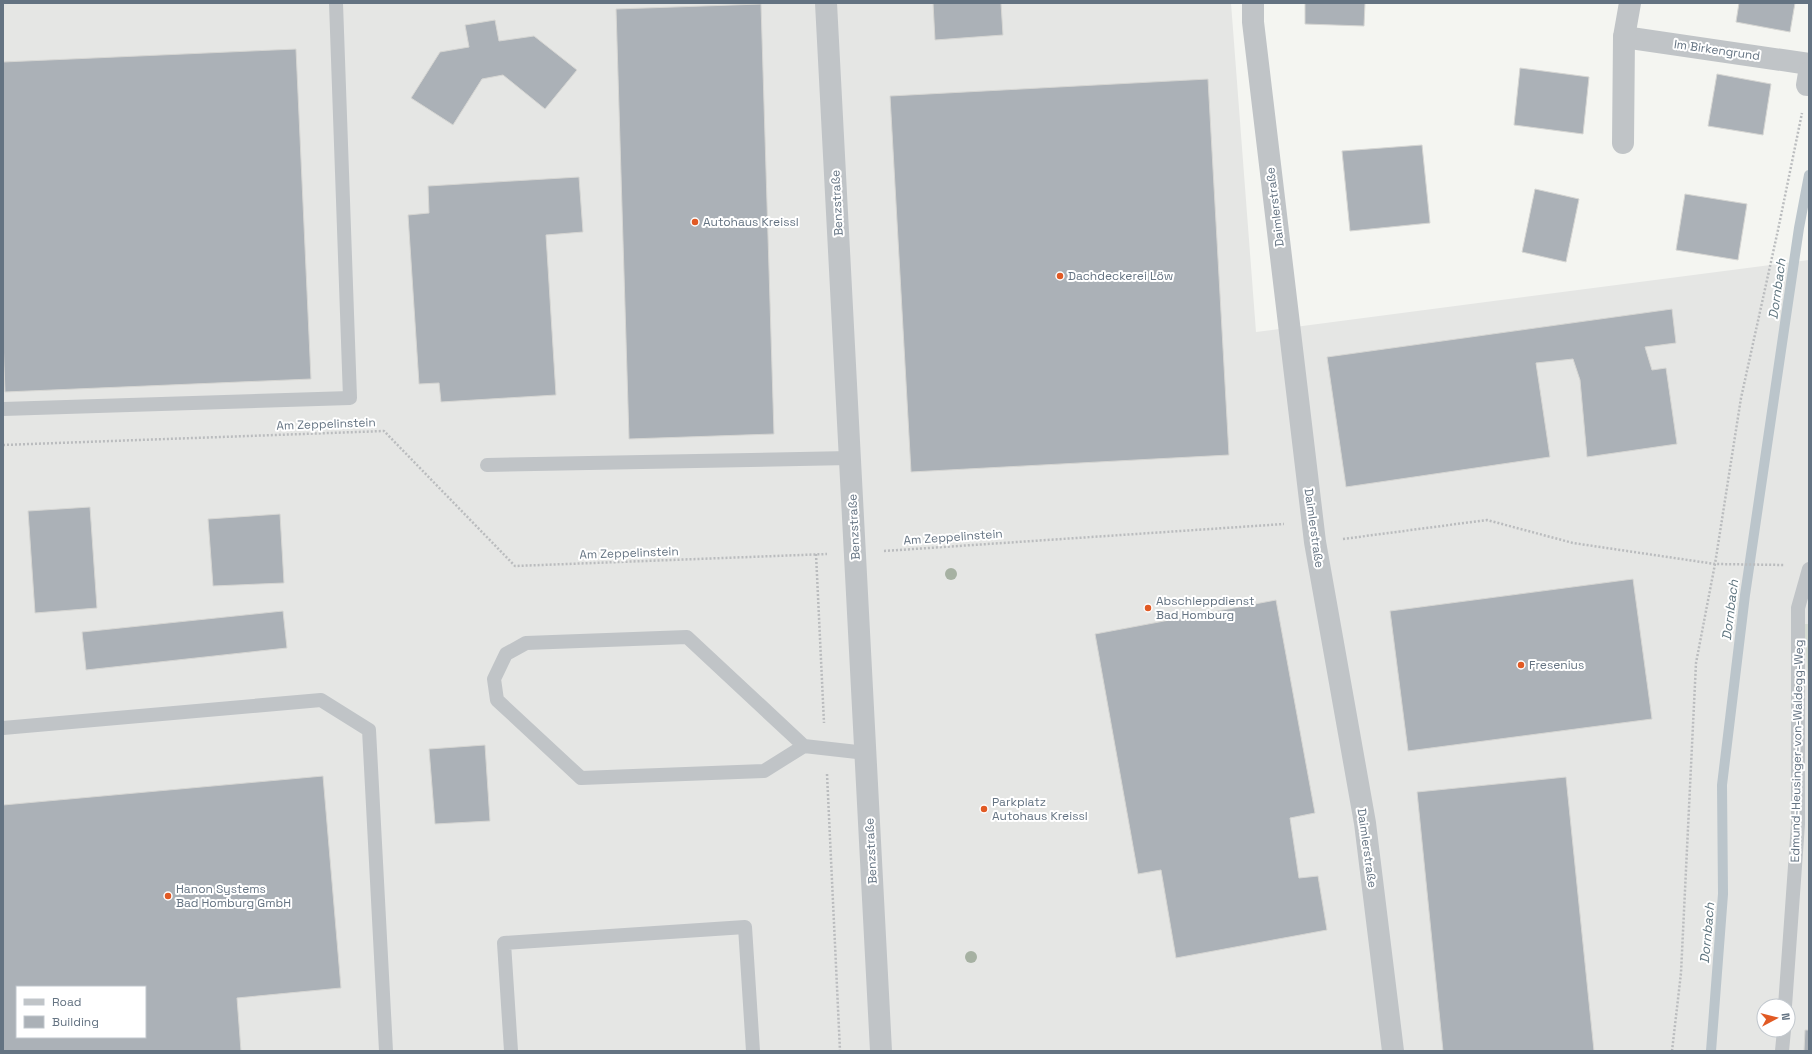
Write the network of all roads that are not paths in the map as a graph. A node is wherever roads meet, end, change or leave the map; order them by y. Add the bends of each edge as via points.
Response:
1 (336, 3) edge
2 (826, 3) edge
3 (1253, 3) edge
4 (1630, 3) edge
5 (1624, 37) junction
6 (1808, 74) edge
7 (1623, 143) dead end
8 (3, 409) edge
9 (850, 458) junction
10 (486, 465) dead end
11 (1809, 569) edge
12 (3, 728) edge
13 (804, 746) junction
14 (866, 753) junction
15 (1786, 998) edge
16 (1783, 1038) edge
17 (386, 1051) edge
18 (511, 1051) edge
19 (753, 1051) edge
20 (881, 1051) edge
21 (1393, 1051) edge
22 (1782, 1051) edge

1 - 8 lane via 350,398
2 - 9 street, Benzstraße
3 - 21 street, Daimlerstraße via 1254,30 1314,532 1364,823
4 - 5 street
5 - 6 street, Im Birkengrund
5 - 7 street
9 - 10 lane
9 - 14 street, Benzstraße
11 - 15 lane, Edmund-Heusinger-von-Waldegg-Weg via 1798,608 1798,824
12 - 17 lane via 321,700 369,730
13 - 13 lane via 764,771 581,778 497,700 494,679 506,654 526,643 687,637
13 - 14 lane
14 - 20 street, Benzstraße
16 - 22 lane
18 - 19 lane via 504,943 745,927

